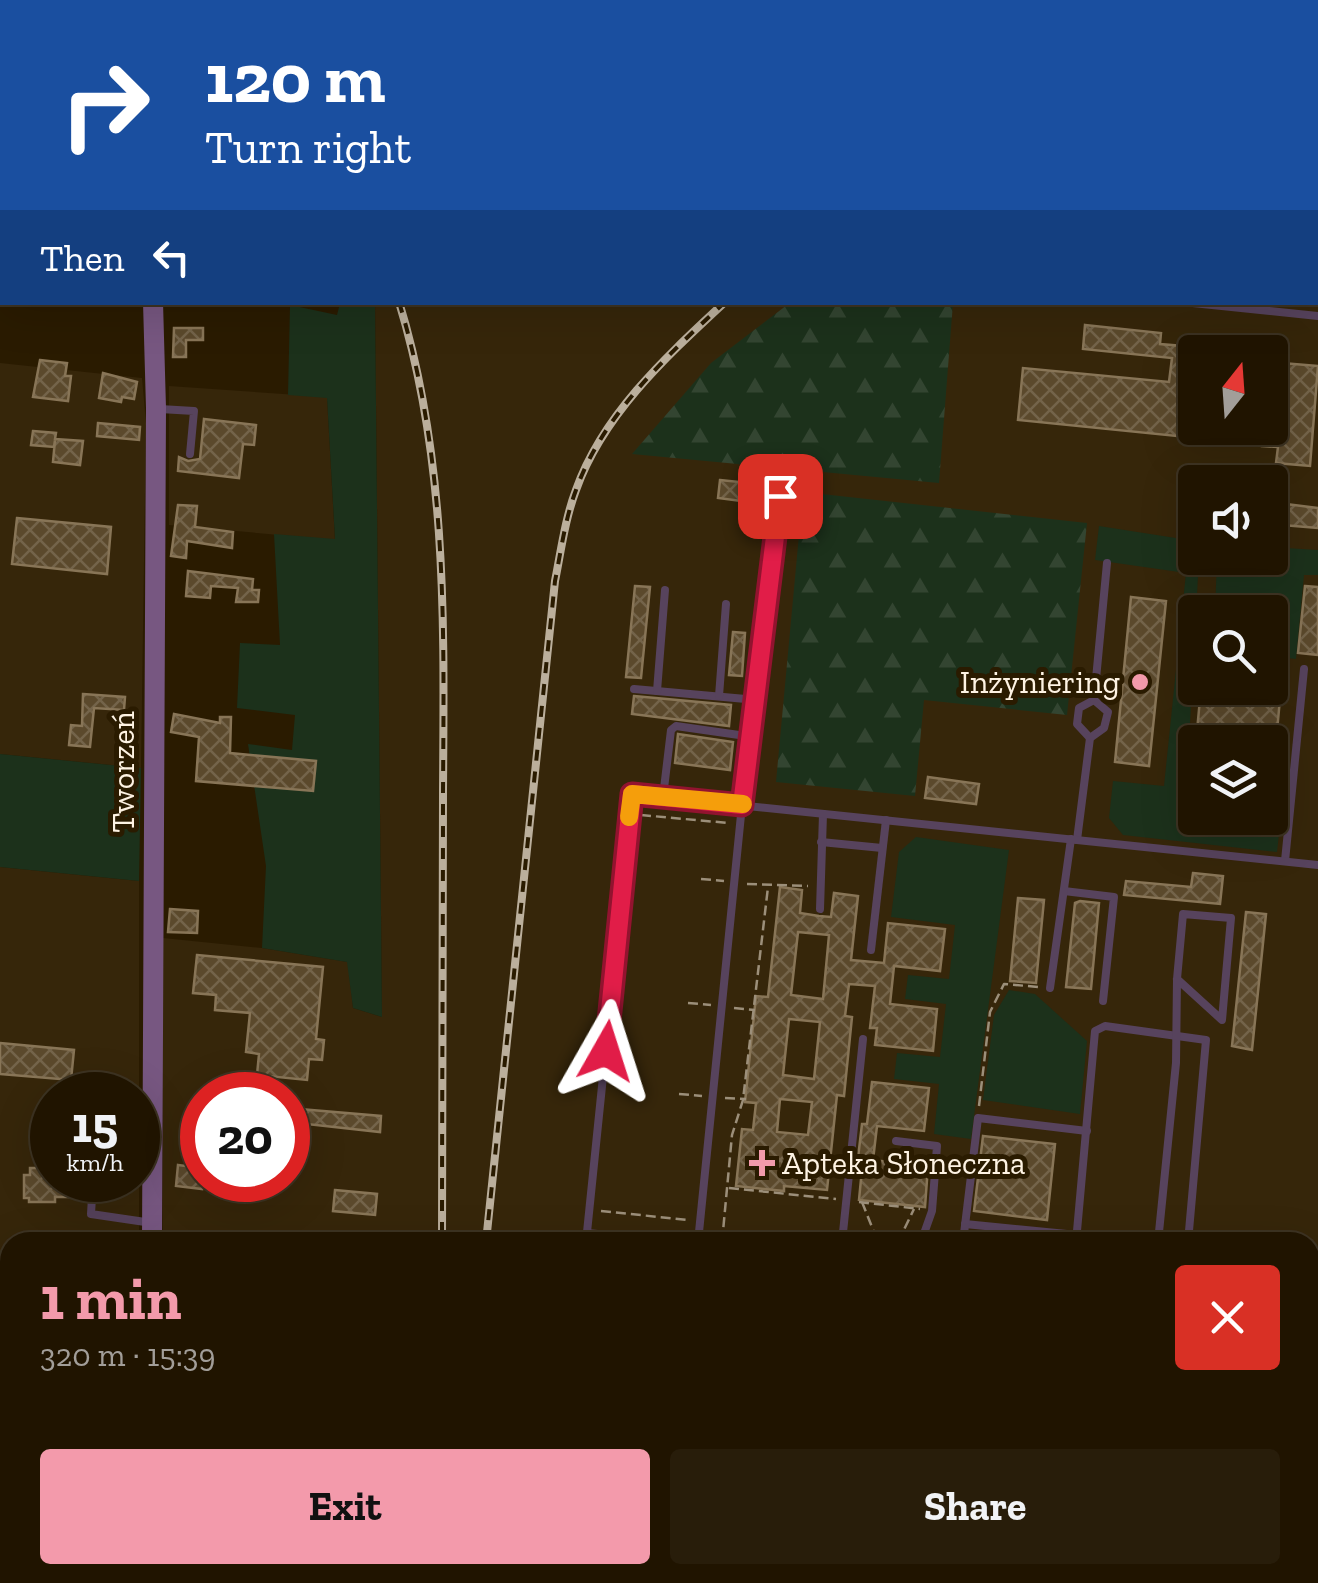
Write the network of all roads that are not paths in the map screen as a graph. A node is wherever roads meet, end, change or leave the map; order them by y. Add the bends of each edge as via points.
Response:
1 (153, 305) edge
2 (1212, 305) edge
3 (1318, 316) edge
4 (156, 408) junction
5 (190, 454) dead end
6 (780, 496) dead end
7 (1107, 564) dead end
8 (664, 590) dead end
9 (726, 604) dead end
10 (1304, 669) dead end
11 (634, 689) dead end
12 (656, 691) junction
13 (719, 696) junction
14 (758, 700) junction
15 (1094, 700) junction
16 (753, 737) junction
17 (1090, 738) junction
18 (663, 797) junction
19 (742, 805) junction
20 (822, 814) junction
21 (886, 820) junction
22 (1074, 839) junction
23 (821, 842) junction
24 (882, 848) junction
25 (1285, 861) junction
26 (1318, 864) edge
27 (1064, 891) junction
28 (820, 909) dead end
29 (870, 950) dead end
30 (1177, 979) junction
31 (1050, 988) road end
32 (1102, 1001) dead end
33 (1176, 1035) junction
34 (863, 1039) dead end
35 (146, 1072) edge
36 (1087, 1131) junction
37 (896, 1141) dead end
38 (91, 1202) edge
39 (149, 1202) edge
40 (965, 1224) junction
41 (149, 1232) edge
42 (152, 1232) edge
43 (588, 1232) edge
44 (699, 1232) edge
45 (843, 1232) edge
46 (925, 1232) edge
47 (965, 1232) edge
48 (1024, 1232) edge
49 (1077, 1232) edge
50 (1159, 1232) edge
51 (1189, 1232) edge

1 - 4 street, Tworzeń
2 - 3 lane
4 - 5 lane via 194,412
4 - 35 street, Tworzeń
6 - 14 lane
7 - 15 lane
8 - 12 lane
9 - 13 lane
10 - 25 lane
11 - 12 lane
12 - 13 lane
13 - 14 lane
14 - 16 lane
15 - 17 lane via 1108,712 1104,728
15 - 17 lane via 1079,708 1077,724
16 - 18 lane via 676,726
16 - 19 lane
17 - 22 lane
18 - 19 lane
18 - 43 lane via 632,794
19 - 20 lane
19 - 44 lane
20 - 21 lane
20 - 23 lane
21 - 22 lane
21 - 24 lane
22 - 25 lane
22 - 27 lane
23 - 24 lane
23 - 28 lane
24 - 29 lane
25 - 26 lane
27 - 31 lane
27 - 32 lane via 1114,897
30 - 30 lane via 1183,914 1231,918 1222,1020
30 - 33 lane
33 - 36 lane via 1104,1026 1095,1032
33 - 50 lane
33 - 51 lane via 1206,1040
34 - 45 lane
36 - 40 lane via 978,1118
36 - 49 lane
37 - 46 lane via 937,1146
38 - 41 lane via 91,1214
39 - 42 street, Tworzeń
40 - 47 lane
40 - 48 lane

